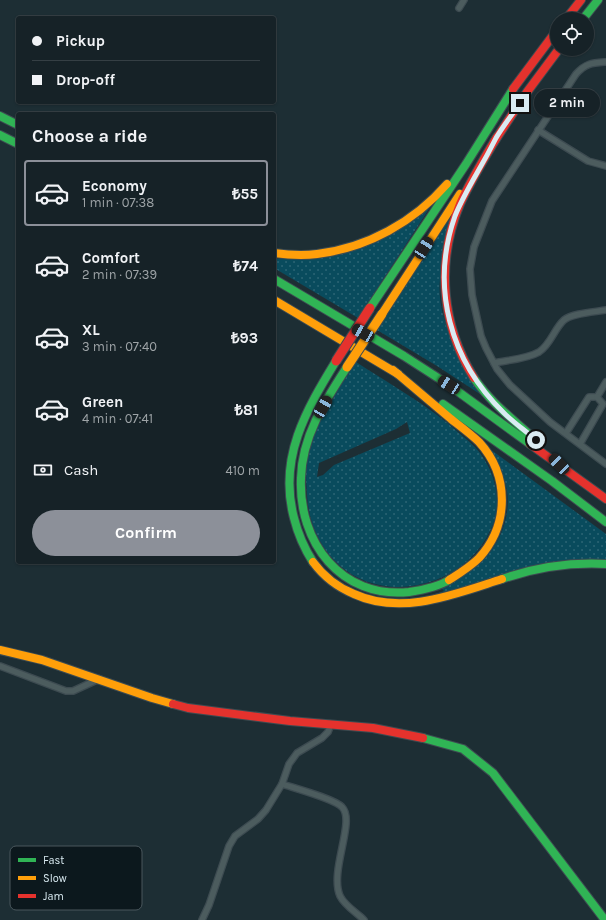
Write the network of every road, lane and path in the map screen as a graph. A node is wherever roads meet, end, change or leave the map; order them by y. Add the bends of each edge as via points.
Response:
1 (464, 0) edge
2 (581, 0) edge
3 (598, 0) edge
4 (459, 8) dead end
5 (572, 12) edge
6 (589, 12) edge
7 (550, 39) edge
8 (554, 56) edge
9 (606, 62) edge
10 (0, 116) edge
11 (16, 124) edge
12 (486, 130) junction
13 (538, 130) junction
14 (0, 135) edge
15 (497, 137) junction
16 (16, 143) edge
17 (606, 166) edge
18 (276, 253) edge
19 (276, 280) edge
20 (276, 301) edge
21 (606, 310) edge
22 (494, 363) junction
23 (393, 370) junction
24 (606, 382) edge
25 (597, 397) junction
26 (566, 433) junction
27 (580, 444) junction
28 (559, 464) junction
29 (606, 464) edge
30 (606, 499) edge
31 (606, 522) edge
32 (606, 564) edge
33 (0, 650) edge
34 (0, 666) edge
35 (99, 679) junction
36 (331, 724) junction
37 (282, 784) junction
38 (202, 920) edge
39 (364, 920) edge
40 (605, 920) edge

1 - 4 street
2 - 5 main road
3 - 6 main road
7 - 12 main road via 515,85
8 - 15 main road
9 - 13 street via 583,66
10 - 11 main road
12 - 18 main road via 444,187 422,209 391,230 332,252 312,255
12 - 32 main road, bridge via 336,361 302,420 292,452 289,486 294,523 300,540 324,576 347,592 386,604 412,604 451,596 537,568 571,563
13 - 17 street via 588,161
13 - 22 street via 492,201 474,248 470,269 472,295 482,336
14 - 16 main road
15 - 23 main road, bridge via 347,367 317,417 304,452 300,485 304,515 308,531 323,557 352,582 383,591 408,592 432,588 447,582 462,573 483,554 492,542 501,517 502,485 489,455 479,442
15 - 28 main road via 463,198 452,227 445,270 446,305 452,333 460,353 479,385 504,413
19 - 28 main road via 449,385
20 - 23 main road
21 - 22 street via 568,318 561,323 541,351 530,356
22 - 26 street via 510,385
23 - 31 main road via 552,481
24 - 25 street
25 - 26 street via 589,397
25 - 27 street via 602,404
26 - 27 street
27 - 29 street
28 - 30 main road
33 - 35 main road via 42,660
34 - 35 street via 66,691 73,691
35 - 36 main road via 188,708
36 - 37 street via 322,738 297,753 289,764
36 - 40 main road via 408,734 438,740 463,749 492,773
37 - 38 street via 258,819 234,836
37 - 39 street via 335,802 343,808 347,824 339,857 338,886 343,901

